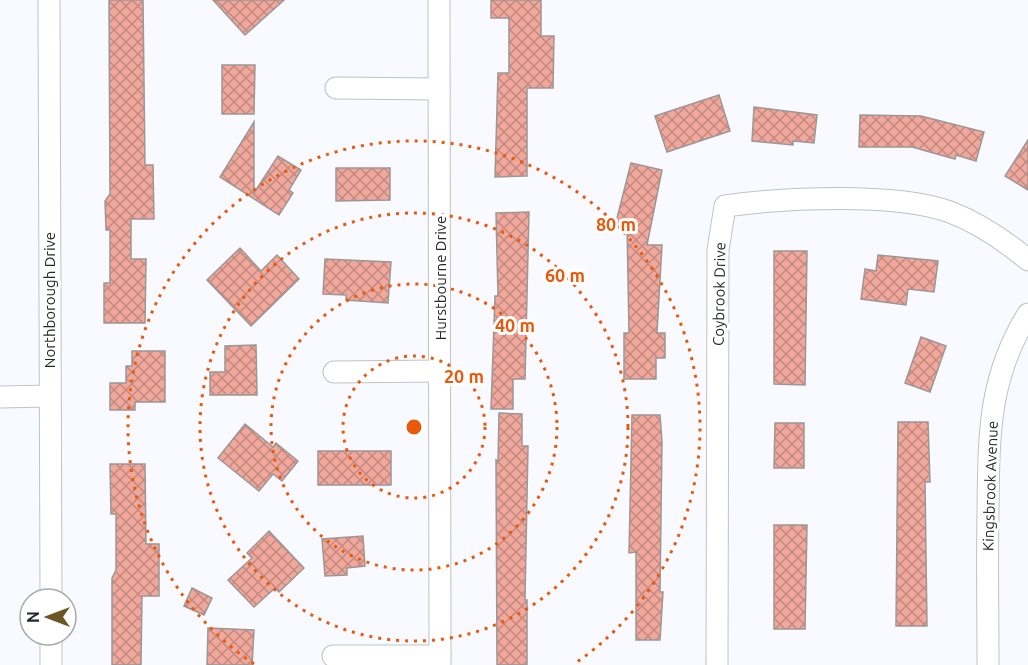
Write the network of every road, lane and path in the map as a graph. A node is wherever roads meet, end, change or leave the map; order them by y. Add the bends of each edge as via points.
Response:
1 (49, 0) edge
2 (439, 0) edge
3 (336, 88) dead end
4 (439, 89) junction
5 (1028, 260) edge
6 (1028, 314) edge
7 (440, 371) junction
8 (334, 372) dead end
9 (49, 396) junction
10 (0, 397) edge
11 (51, 587) edge
12 (51, 647) edge
13 (333, 656) dead end
14 (440, 661) edge
15 (51, 665) edge
16 (717, 665) edge
17 (988, 665) edge

1 - 9 street, Northborough Drive
2 - 4 street, Hurstbourne Drive
3 - 4 street
4 - 7 street, Hurstbourne Drive
5 - 16 street, Coybrook Drive via 992,232 948,211 860,200 766,200 725,206 718,250
6 - 17 street, Kingsbrook Avenue via 1000,375 989,425
7 - 8 street
7 - 14 street, Hurstbourne Drive
9 - 10 street
9 - 11 street, Northborough Drive
12 - 15 street
13 - 14 street

